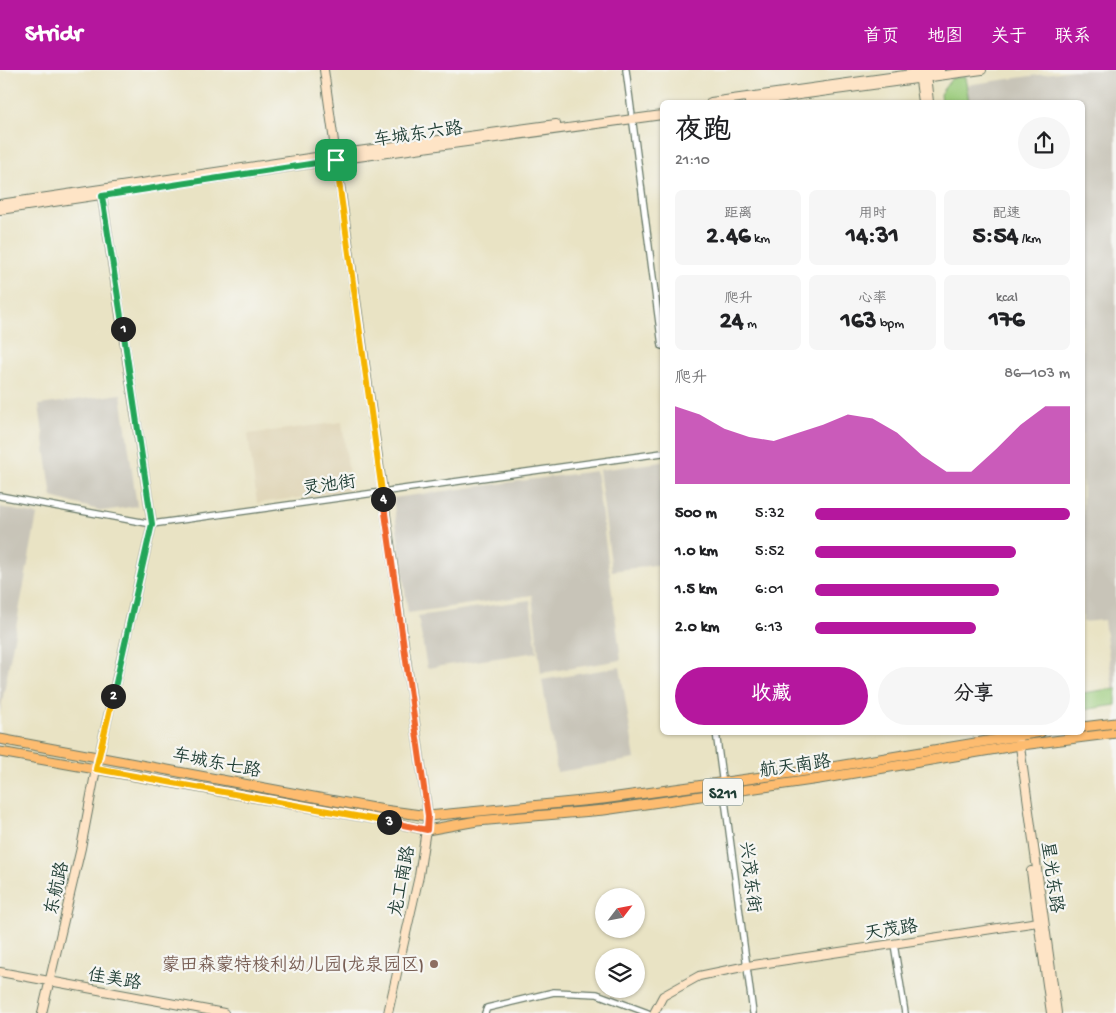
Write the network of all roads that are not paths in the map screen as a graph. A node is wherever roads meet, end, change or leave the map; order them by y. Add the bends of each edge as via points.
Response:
1 (324, 70) edge
2 (626, 70) edge
3 (940, 70) edge
4 (982, 70) edge
5 (922, 74) edge
6 (726, 100) edge
7 (761, 100) edge
8 (923, 100) edge
9 (928, 100) edge
10 (660, 109) edge
11 (660, 114) edge
12 (632, 116) junction
13 (336, 157) junction
14 (102, 196) junction
15 (0, 204) edge
16 (0, 210) edge
17 (660, 331) edge
18 (660, 453) edge
19 (382, 492) junction
20 (0, 496) edge
21 (152, 524) junction
22 (1116, 723) edge
23 (1085, 727) edge
24 (1116, 733) edge
25 (716, 735) edge
26 (1009, 735) edge
27 (1015, 735) edge
28 (0, 739) edge
29 (1017, 746) junction
30 (0, 752) edge
31 (99, 757) junction
32 (96, 769) junction
33 (724, 787) junction
34 (428, 816) junction
35 (427, 830) junction
36 (1038, 922) junction
37 (894, 944) junction
38 (747, 966) junction
39 (0, 972) edge
40 (49, 981) junction
41 (42, 1013) edge
42 (224, 1013) edge
43 (388, 1013) edge
44 (485, 1013) edge
45 (648, 1013) edge
46 (654, 1013) edge
47 (753, 1013) edge
48 (904, 1013) edge
49 (1051, 1013) edge
50 (1057, 1013) edge

1 - 13 street, 龙工南路
2 - 12 street
3 - 5 street
4 - 5 street
5 - 6 street
5 - 7 street
5 - 8 street
5 - 9 street
10 - 12 street, 车城东六路
11 - 12 street, 车城东六路
12 - 13 street, 车城东六路
12 - 17 street
13 - 14 street, 车城东六路
13 - 15 street, 车城东六路
13 - 19 street, 龙工南路
14 - 16 street, 车城东六路
14 - 21 street
18 - 19 street, 灵池街
19 - 21 street, 灵池街
19 - 34 street, 龙工南路
20 - 21 street, 灵池街
21 - 31 street, 东航路
22 - 23 main road
24 - 29 main road, S211
25 - 33 street, 兴茂东街
26 - 33 main road, 航天南路 / S211
27 - 29 street
28 - 31 main road, 车城东七路
29 - 33 main road, 航天南路 / S211 via 820,779
29 - 36 street, 星光东路
29 - 50 street, 星光东路
30 - 32 main road, 车城东七路
31 - 32 street, 东航路
31 - 34 main road, 车城东七路
32 - 35 main road, 车城东七路
32 - 40 street, 东航路
33 - 34 main road, 航天南路 / S211
33 - 35 main road, 航天南路 / S211 via 604,810 477,821
33 - 38 street, 兴茂东街
34 - 35 street, 龙工南路
35 - 43 street, 龙工南路
36 - 37 street, 天茂路
36 - 49 street, 星光东路
37 - 38 street, 天茂路
37 - 48 street
38 - 46 street, 天茂路 via 699,976 663,996
38 - 47 street, 兴茂东街
39 - 40 street, 佳美路
40 - 41 street, 东航路
40 - 42 street, 佳美路
44 - 45 street via 486,1008 554,992 597,994

